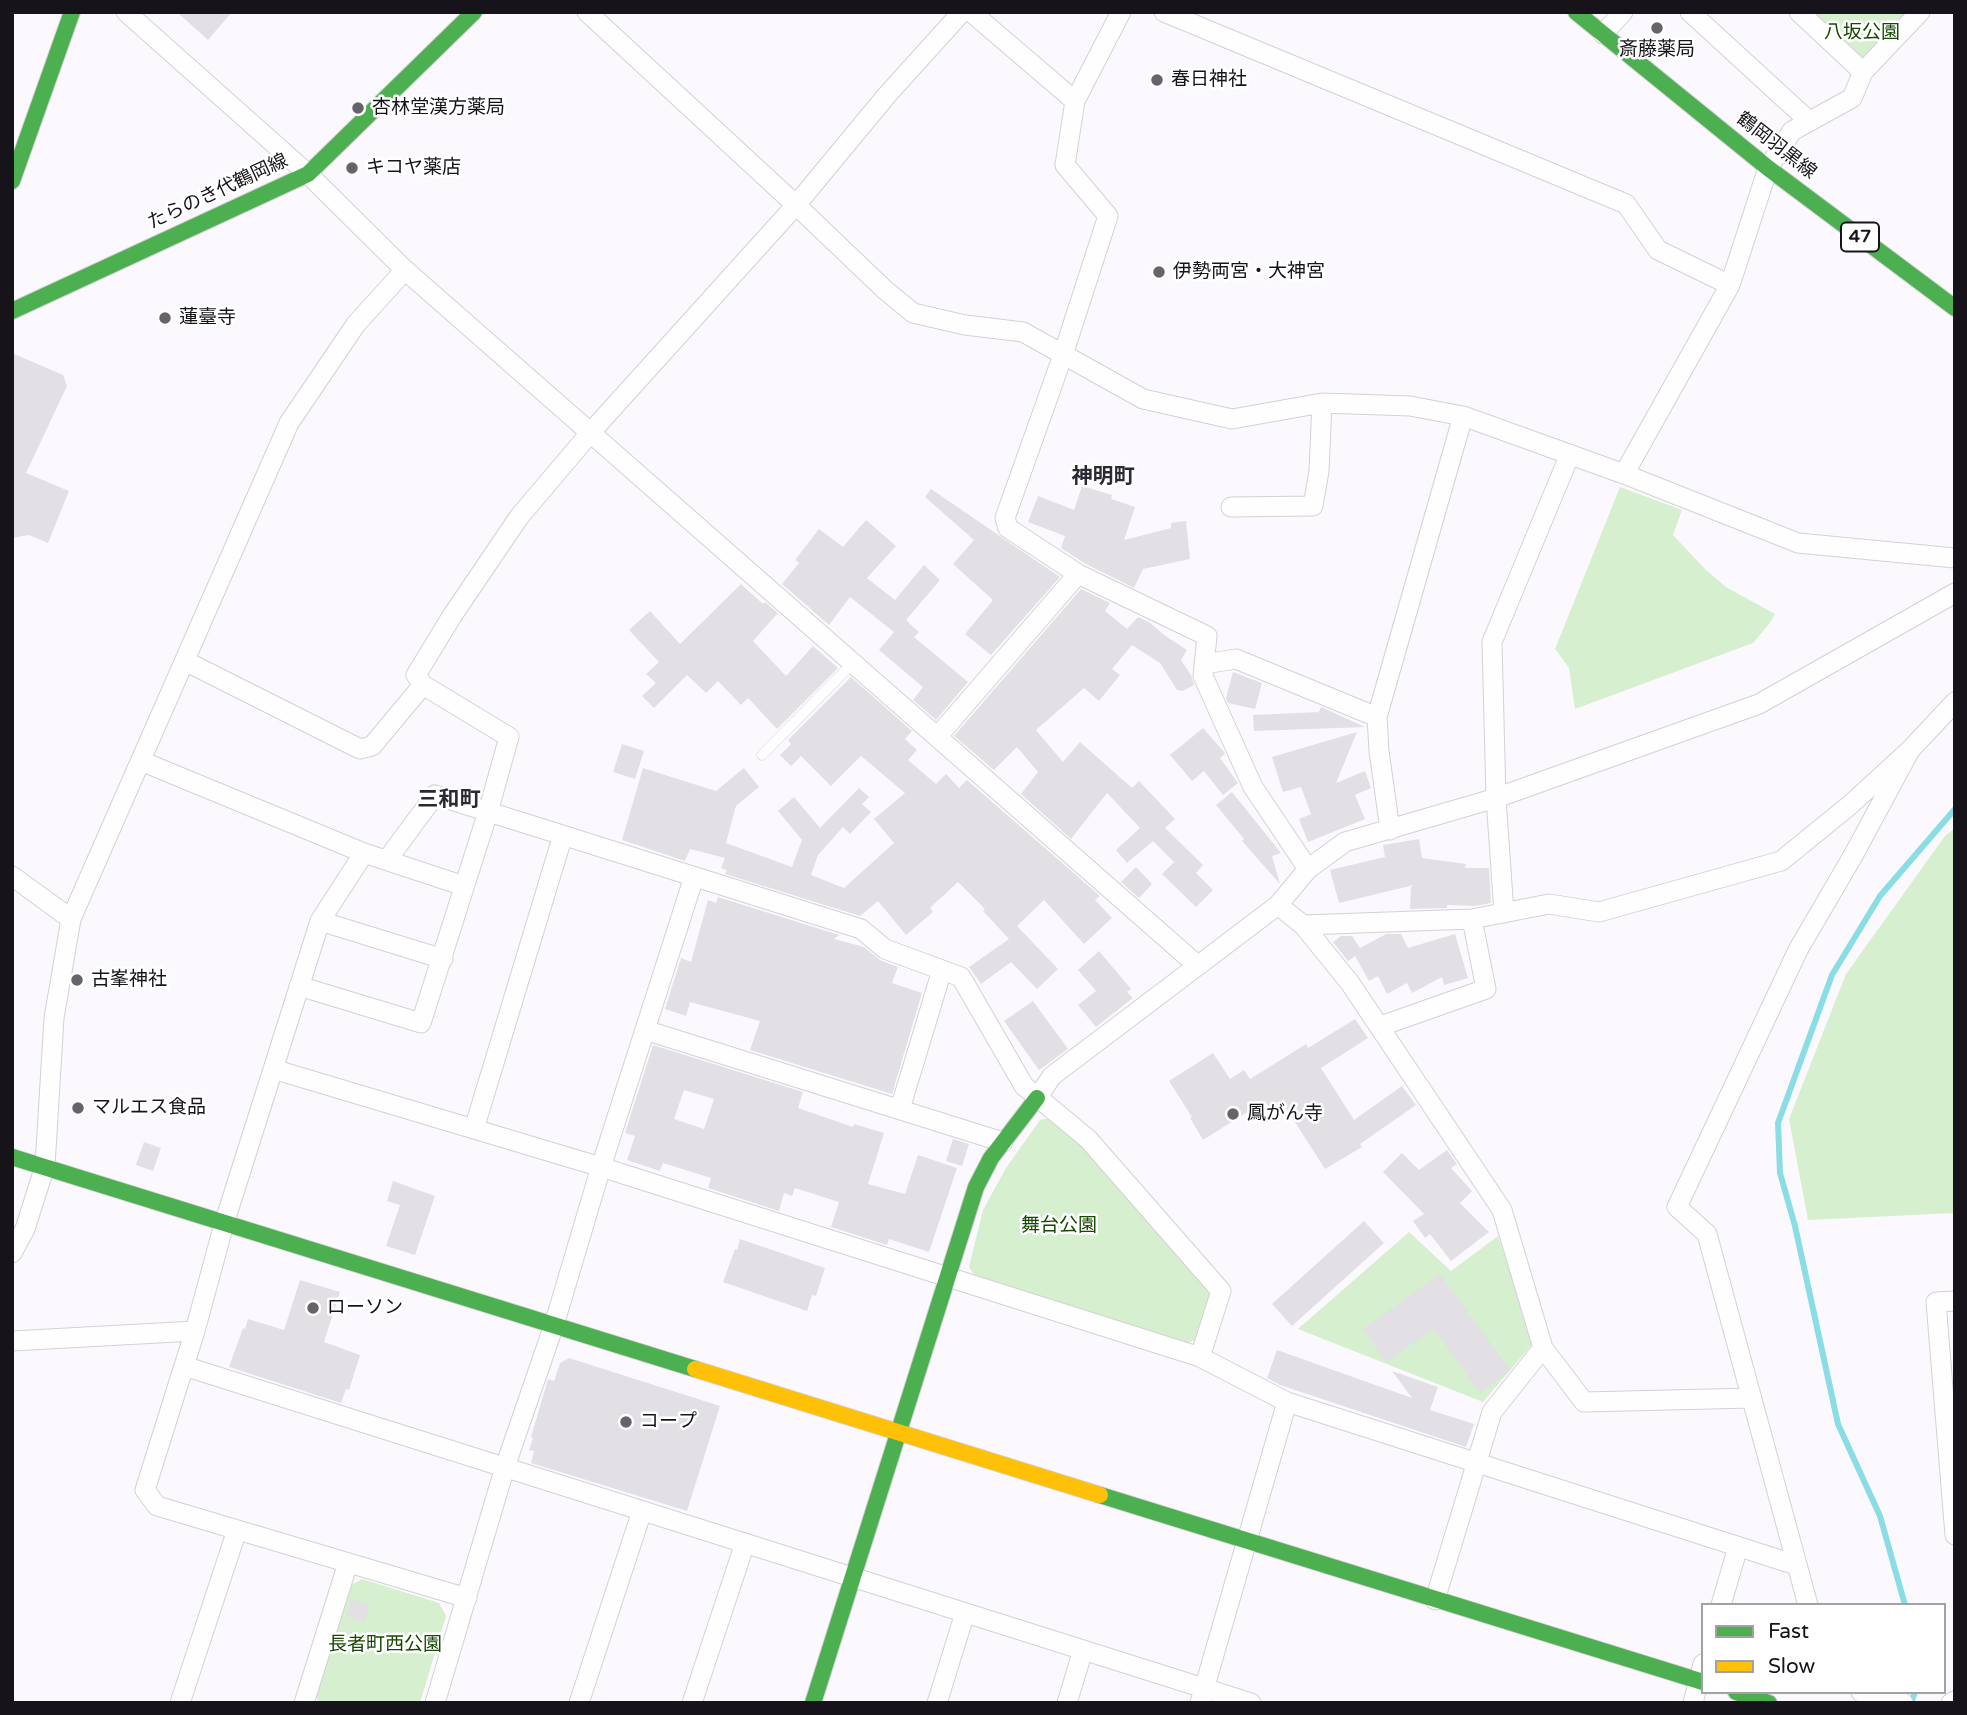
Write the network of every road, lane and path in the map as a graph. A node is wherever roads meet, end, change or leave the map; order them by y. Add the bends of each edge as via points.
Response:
1 (72, 12) edge
2 (127, 12) edge
3 (474, 12) edge
4 (587, 12) edge
5 (962, 12) edge
6 (971, 12) edge
7 (1121, 12) edge
8 (1164, 12) edge
9 (1576, 12) edge
10 (1623, 12) edge
11 (1690, 12) edge
12 (1799, 12) edge
13 (1920, 12) edge
14 (1603, 34) junction
15 (1863, 72) junction
16 (1075, 102) junction
17 (1809, 121) junction
18 (1768, 168) junction
19 (308, 174) junction
20 (12, 181) edge
21 (796, 205) junction
22 (405, 270) junction
23 (1730, 285) junction
24 (1954, 306) edge
25 (12, 311) edge
26 (1063, 355) junction
27 (1322, 403) junction
28 (1463, 416) junction
29 (591, 432) junction
30 (1570, 454) junction
31 (1624, 474) junction
32 (1231, 507) dead end
33 (1955, 558) edge
34 (1079, 574) junction
35 (1955, 593) edge
36 (185, 661) junction
37 (853, 663) junction
38 (1204, 664) junction
39 (424, 685) junction
40 (1955, 702) edge
41 (1377, 717) junction
42 (937, 737) junction
43 (1910, 750) junction
44 (762, 755) dead end
45 (141, 761) junction
46 (1496, 798) junction
47 (488, 812) junction
48 (1390, 830) junction
49 (563, 835) junction
50 (364, 853) junction
51 (387, 860) junction
52 (1308, 869) junction
53 (12, 876) edge
54 (694, 877) junction
55 (464, 886) junction
56 (1278, 905) junction
57 (1504, 913) junction
58 (71, 919) junction
59 (1472, 919) junction
60 (320, 921) junction
61 (1303, 925) junction
62 (443, 960) junction
63 (1197, 965) junction
64 (942, 970) junction
65 (299, 986) junction
66 (1381, 1026) junction
67 (645, 1030) junction
68 (273, 1069) junction
69 (1037, 1098) junction
70 (900, 1109) junction
71 (474, 1129) junction
72 (1003, 1142) junction
73 (12, 1157) edge
74 (45, 1166) junction
75 (601, 1167) junction
76 (224, 1224) junction
77 (12, 1253) edge
78 (947, 1277) junction
79 (1955, 1301) edge
80 (554, 1325) junction
81 (195, 1331) junction
82 (12, 1341) edge
83 (1543, 1348) junction
84 (1200, 1357) junction
85 (184, 1366) junction
86 (1752, 1398) junction
87 (1287, 1402) junction
88 (1950, 1425) edge
89 (898, 1432) junction
90 (1477, 1463) junction
91 (505, 1467) junction
92 (642, 1511) junction
93 (237, 1530) junction
94 (1955, 1535) edge
95 (1246, 1541) junction
96 (745, 1543) junction
97 (1738, 1547) junction
98 (348, 1563) junction
99 (1797, 1565) junction
100 (852, 1577) junction
101 (467, 1598) junction
102 (1434, 1600) junction
103 (1722, 1603) edge
104 (1807, 1603) edge
105 (965, 1612) junction
106 (1083, 1650) junction
107 (1701, 1675) edge
108 (1742, 1694) edge
109 (1869, 1694) edge
110 (1202, 1695) edge
111 (180, 1703) edge
112 (304, 1703) edge
113 (435, 1703) edge
114 (579, 1703) edge
115 (692, 1703) edge
116 (813, 1703) edge
117 (937, 1703) edge
118 (1067, 1703) edge
119 (1251, 1703) edge
120 (1693, 1703) edge
121 (1769, 1703) edge
122 (1903, 1703) edge

1 - 20 street
2 - 19 street
3 - 19 street, たらのき代鶴岡線
4 - 21 street
5 - 21 street
6 - 16 street
7 - 16 street
8 - 23 street via 1626,204 1658,250
9 - 14 street, 鶴岡羽黒線 / 47
10 - 14 street
11 - 17 street
12 - 15 street
13 - 15 street
14 - 18 street, 鶴岡羽黒線 / 47
15 - 17 street via 1852,98
16 - 26 street via 1065,165 1108,216
17 - 18 street via 1792,131
18 - 23 street
18 - 24 street, 鶴岡羽黒線 / 47
19 - 22 street
19 - 25 street, たらのき代鶴岡線
21 - 26 street via 913,313 1023,332
21 - 29 street
22 - 29 street
22 - 36 street via 356,324 289,423
23 - 31 street
26 - 27 street via 1143,399 1231,419
26 - 34 street via 1005,518 1008,528
27 - 28 street via 1410,406
27 - 32 street via 1320,471 1313,506
28 - 30 street
28 - 41 street
29 - 37 street
29 - 39 street via 519,517 452,616 416,675
30 - 31 street
30 - 46 street via 1492,642
31 - 33 street via 1798,543
34 - 38 street via 1207,636
34 - 42 street
35 - 46 street via 1759,704
36 - 39 street via 360,750 372,746
36 - 45 street
37 - 42 street
37 - 44 lane
38 - 41 street via 1236,659
38 - 52 street via 1203,676 1253,787
39 - 47 street via 509,737
40 - 43 street
41 - 48 street
42 - 63 street
43 - 57 street via 1781,861 1599,912 1549,904
43 - 86 street via 1798,950 1677,1207 1707,1234
45 - 50 street
45 - 58 street
46 - 48 street
46 - 57 street
47 - 49 street
47 - 51 street via 435,795
47 - 55 street
48 - 52 street via 1345,842
49 - 54 street
49 - 71 street
50 - 51 street
50 - 60 street
51 - 55 street
52 - 56 street
53 - 58 street
54 - 64 street via 860,929 885,948
54 - 67 street
55 - 62 street
56 - 61 street
56 - 63 street
57 - 59 street
58 - 74 street via 54,1018
59 - 61 street
59 - 66 street via 1486,989
60 - 62 street
60 - 65 street
61 - 66 street
62 - 65 street via 421,1023
63 - 69 street via 1052,1076
64 - 69 street via 961,977 1024,1086
64 - 70 street
65 - 68 street
66 - 83 street via 1502,1210
67 - 70 street
67 - 75 street
68 - 71 street
68 - 76 street
69 - 72 street
69 - 84 street via 1088,1139 1221,1291
70 - 72 street
71 - 75 street
72 - 78 street via 976,1187
73 - 74 street
74 - 76 street
74 - 77 street via 25,1229
75 - 78 street
75 - 80 street
76 - 80 street
76 - 81 street
78 - 84 street
78 - 89 street
79 - 88 street via 1936,1302
80 - 89 street
80 - 91 street
81 - 82 street
81 - 85 street
83 - 86 street via 1584,1402
83 - 90 street via 1492,1412
84 - 87 street
85 - 91 street
85 - 93 street via 145,1490 157,1506
86 - 99 street
87 - 90 street
87 - 95 street
88 - 94 street
89 - 95 street
89 - 100 street
90 - 97 street
90 - 102 street
91 - 92 street
91 - 101 street
92 - 96 street
92 - 114 street
93 - 98 street
93 - 111 street
95 - 102 street
95 - 110 street
96 - 100 street
96 - 115 street
97 - 99 street
97 - 103 street
98 - 101 street
98 - 112 street
99 - 104 street
100 - 105 street
100 - 116 street
101 - 113 street
102 - 107 street
105 - 106 street
105 - 117 street
106 - 110 street
106 - 118 street
107 - 120 street
108 - 121 street
109 - 122 street
110 - 119 street

